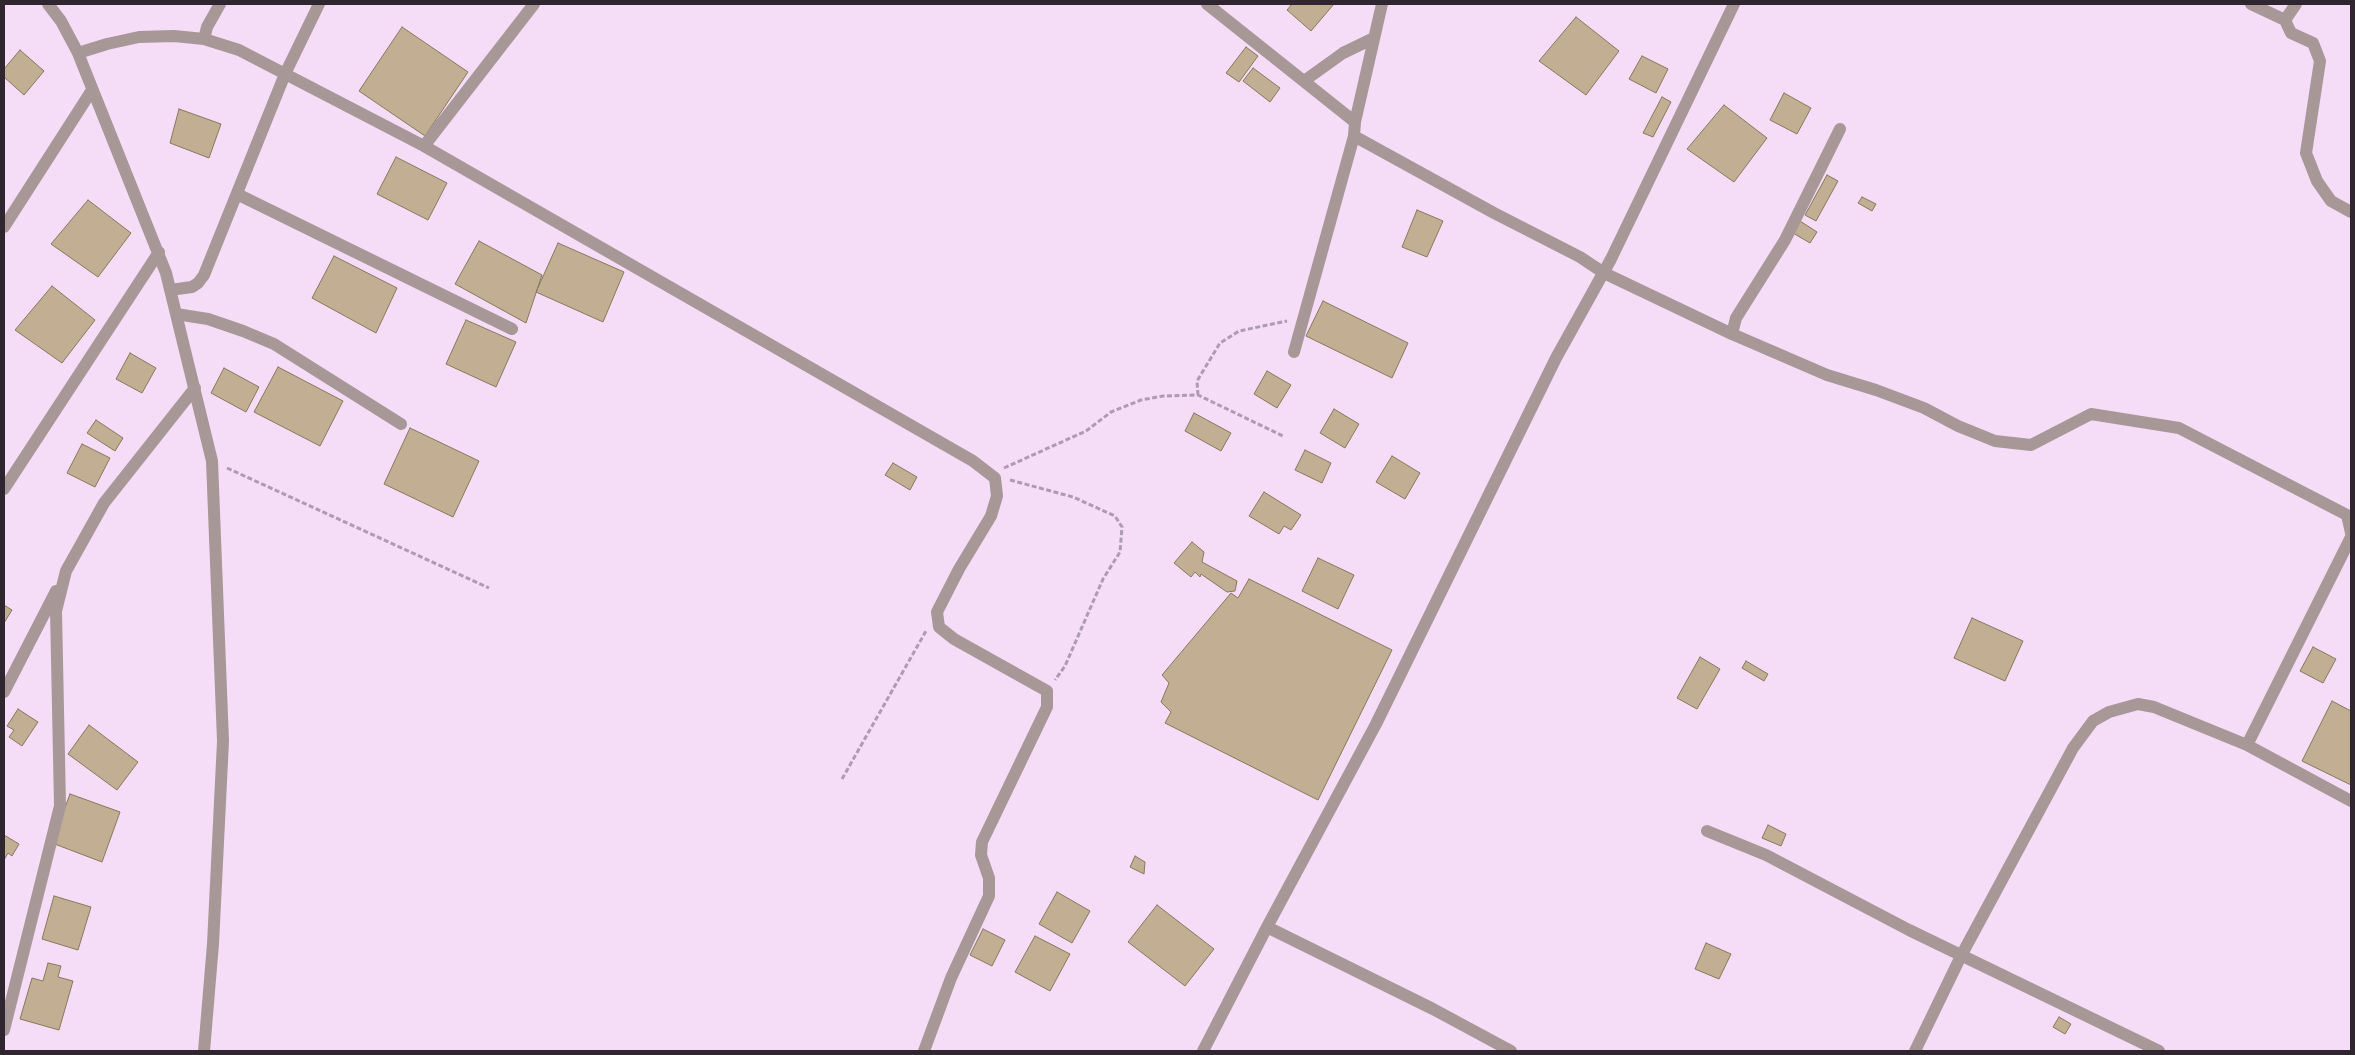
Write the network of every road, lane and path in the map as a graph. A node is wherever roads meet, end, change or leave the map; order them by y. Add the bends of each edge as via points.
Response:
1 (48, 4) edge
2 (220, 4) edge
3 (320, 4) edge
4 (1206, 4) edge
5 (1382, 4) edge
6 (1734, 4) edge
7 (2251, 4) edge
8 (2296, 4) edge
9 (531, 5) edge
10 (2285, 20) junction
11 (1374, 38) junction
12 (204, 39) junction
13 (78, 53) junction
14 (285, 74) junction
15 (1304, 81) junction
16 (92, 90) junction
17 (1355, 122) junction
18 (1840, 129) dead end
19 (1354, 136) junction
20 (424, 146) junction
21 (237, 194) junction
22 (2351, 212) edge
23 (4, 227) edge
24 (159, 252) junction
25 (1604, 272) junction
26 (170, 290) junction
27 (1305, 312) junction
28 (176, 314) junction
29 (512, 329) dead end
30 (1732, 334) junction
31 (1294, 352) dead end
32 (194, 388) junction
33 (1198, 394) junction
34 (401, 424) dead end
35 (1283, 436) dead end
36 (212, 462) junction
37 (990, 474) junction
38 (4, 489) edge
39 (2351, 533) edge
40 (2351, 537) edge
41 (66, 571) junction
42 (489, 588) dead end
43 (938, 618) junction
44 (1047, 691) junction
45 (4, 692) edge
46 (2247, 745) junction
47 (842, 779) dead end
48 (2351, 801) edge
49 (1707, 831) dead end
50 (1267, 927) junction
51 (1961, 956) junction
52 (4, 1030) edge
53 (204, 1051) edge
54 (924, 1051) edge
55 (1203, 1051) edge
56 (1511, 1051) edge
57 (1915, 1051) edge
58 (2159, 1051) edge

1 - 13 street
2 - 12 street via 206,28
3 - 14 street
4 - 15 street
5 - 11 street
6 - 25 street
7 - 10 street
8 - 10 street
9 - 20 street
10 - 22 street via 2291,33 2313,43 2320,60 2306,153 2317,181 2331,201
11 - 15 street via 1343,53
11 - 17 street
12 - 13 street via 174,36 139,38
12 - 14 street via 239,50
13 - 16 street
14 - 20 street
14 - 21 street
15 - 17 street
16 - 23 street
16 - 24 street
17 - 19 street
18 - 30 street via 1785,240 1736,318
19 - 25 street
19 - 27 street
20 - 37 street via 964,456
21 - 26 street via 202,279 192,287
21 - 29 street
24 - 26 street
24 - 38 street
25 - 30 street
25 - 50 street via 1556,358 1376,724
26 - 28 street
27 - 31 street
27 - 33 path via 1285,322 1239,331 1220,343 1197,381
28 - 32 street
28 - 34 street via 208,319 274,344
30 - 39 street via 1827,375 1924,408 1995,441 2031,445 2091,414 2178,428 2347,514
32 - 36 street
32 - 41 street via 104,503
33 - 35 path
33 - 37 path via 1141,400 1111,412 1086,431
36 - 42 path
36 - 53 street via 223,740
37 - 43 street via 995,478 998,496 991,516 959,569 937,612
37 - 44 path via 1073,497 1115,516 1122,527 1120,552 1103,579 1064,666
40 - 46 street
41 - 45 street
41 - 52 street via 56,611 60,806
43 - 44 street via 939,627 954,639
43 - 47 path via 903,669
44 - 54 street via 1047,707 982,842 981,855 989,878 989,896 951,978
46 - 48 street
46 - 51 street via 2154,707 2138,704 2121,707 2093,721 2073,748
49 - 51 street via 1766,855
50 - 55 street
50 - 56 street via 1434,1009
51 - 57 street
51 - 58 street

